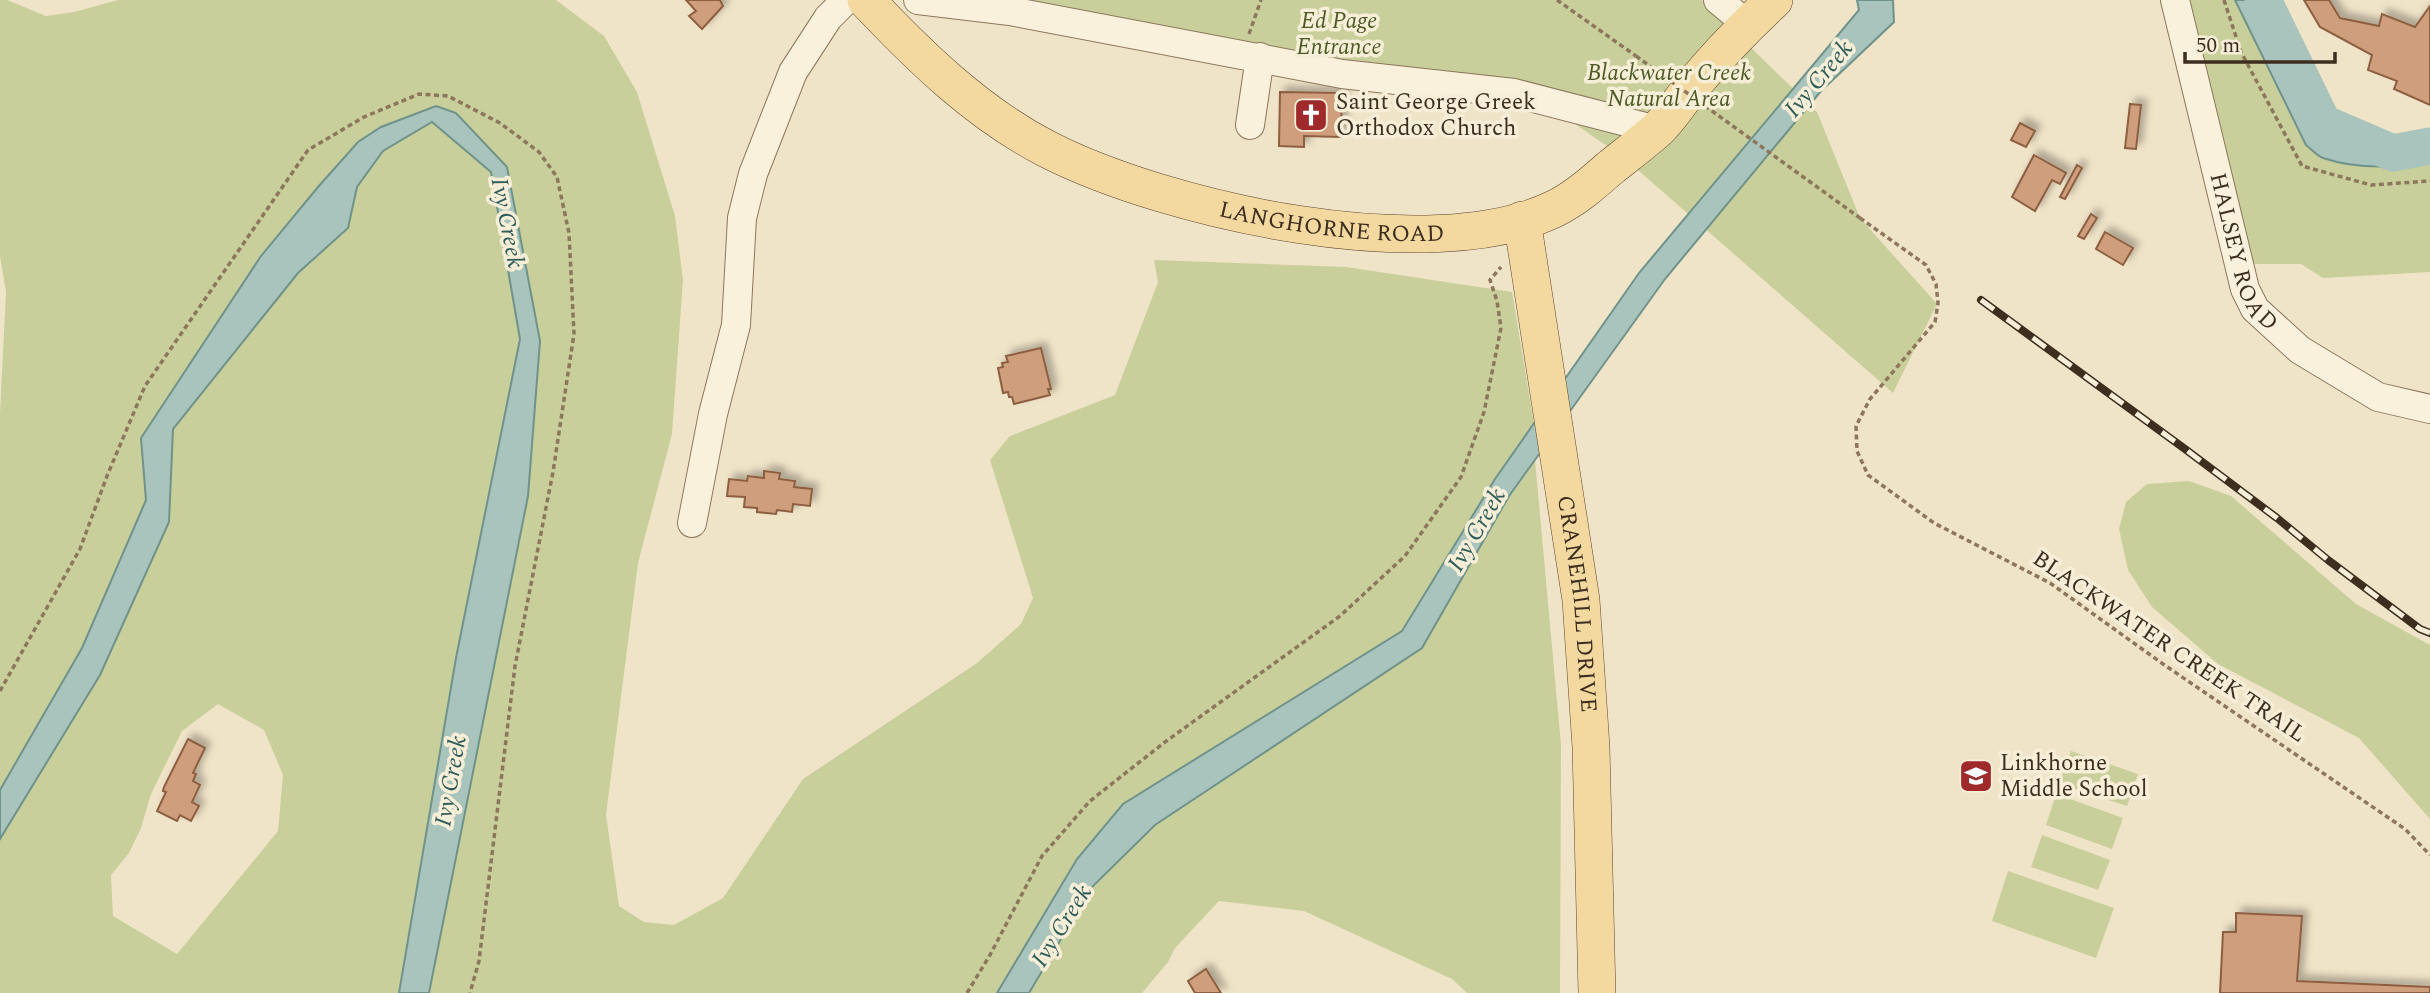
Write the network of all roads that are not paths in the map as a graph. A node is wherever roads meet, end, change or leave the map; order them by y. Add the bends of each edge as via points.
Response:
1 (846, 0) edge
2 (866, 0) edge
3 (918, 0) edge
4 (1718, 0) edge
5 (1774, 0) edge
6 (2175, 0) edge
7 (1748, 25) junction
8 (1263, 58) junction
9 (1250, 125) dead end
10 (1657, 130) junction
11 (1522, 220) junction
12 (2430, 409) edge
13 (692, 523) dead end
14 (1597, 993) edge

1 - 13 street via 828,18 793,72 753,174 742,218 736,325
2 - 11 main road, LANGHORNE ROAD via 946,78 993,116 1045,148 1113,178 1205,207 1342,229 1414,235 1494,228
3 - 8 street via 1010,10
4 - 7 street
5 - 7 main road, LANGHORNE ROAD
6 - 12 street, HALSEY ROAD via 2245,289 2255,309 2300,350 2378,397
7 - 10 main road, LANGHORNE ROAD
8 - 9 street
8 - 10 street via 1342,74 1514,93
10 - 11 main road, LANGHORNE ROAD via 1580,194
11 - 14 main road, CRANEHILL DRIVE via 1581,600

